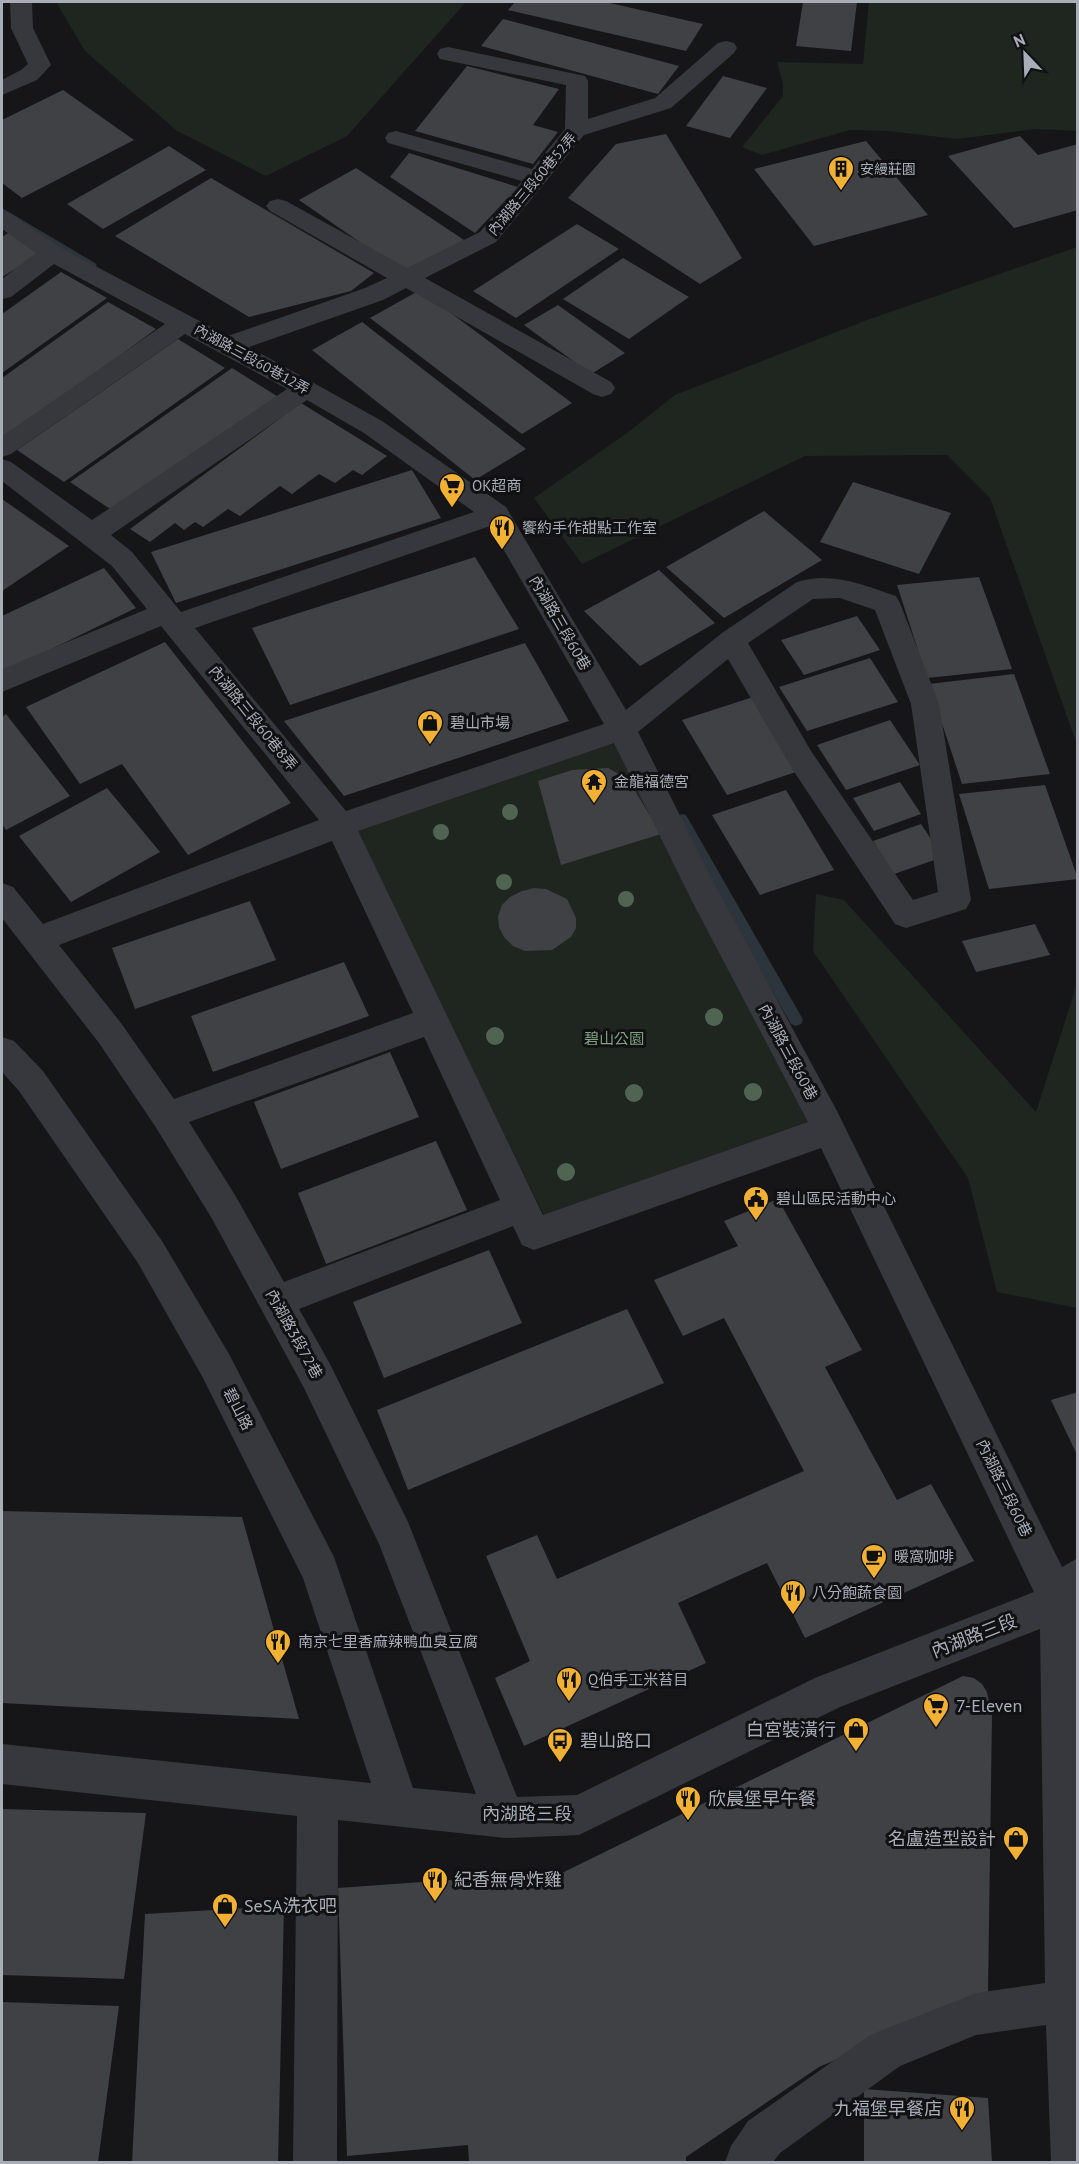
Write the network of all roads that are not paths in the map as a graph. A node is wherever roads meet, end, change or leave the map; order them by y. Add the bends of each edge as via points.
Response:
1 (21, 2) edge
2 (726, 48) dead end
3 (448, 54) dead end
4 (2, 88) edge
5 (576, 130) junction
6 (396, 138) dead end
7 (535, 177) junction
8 (278, 206) dead end
9 (2, 218) edge
10 (52, 253) junction
11 (405, 278) junction
12 (2, 291) edge
13 (184, 322) junction
14 (226, 346) junction
15 (306, 388) junction
16 (602, 388) dead end
17 (2, 448) edge
18 (2, 468) edge
19 (496, 514) junction
20 (92, 534) junction
21 (171, 618) junction
22 (732, 640) junction
23 (2, 681) edge
24 (622, 729) junction
25 (340, 825) junction
26 (2, 896) edge
27 (36, 940) junction
28 (432, 1020) junction
29 (2, 1051) edge
30 (167, 1116) junction
31 (829, 1130) junction
32 (522, 1207) junction
33 (276, 1302) junction
34 (1071, 1599) edge
35 (2, 1764) edge
36 (318, 1798) junction
37 (399, 1806) junction
38 (505, 1818) junction
39 (1067, 2001) junction
40 (315, 2163) edge
41 (747, 2163) edge
42 (1073, 2163) edge

1 - 4 street via 22,28 40,65
2 - 5 street, 內湖路三段60巷52弄 via 663,103
3 - 5 street via 577,81
5 - 7 street, 內湖路三段60巷52弄
6 - 7 street
7 - 11 street, 內湖路三段60巷52弄 via 488,237
8 - 11 street
9 - 10 street, 內湖路三段60巷12弄
10 - 12 street
10 - 13 street, 內湖路三段60巷12弄
11 - 14 street, 內湖路三段60巷52弄 via 374,294
11 - 16 street
13 - 14 street, 內湖路三段60巷12弄
13 - 17 street
14 - 15 street, 內湖路三段60巷12弄
15 - 19 street, 內湖路三段60巷12弄 via 373,427
15 - 20 street
18 - 20 street, 內湖路三段60巷8弄
19 - 21 street
19 - 24 street, 內湖路三段60巷
20 - 21 street, 內湖路三段60巷8弄 via 122,559
21 - 23 street
21 - 25 street, 內湖路三段60巷8弄
22 - 22 street via 807,589 841,588 886,603 925,704 956,900 906,915 801,759
22 - 24 street
24 - 25 street
24 - 31 street, 內湖路三段60巷
25 - 27 street
25 - 28 street, 內湖路三段60巷8弄
26 - 27 street, 內湖路3段72巷
27 - 30 street, 內湖路3段72巷 via 110,1033
28 - 30 street
28 - 32 street, 內湖路三段60巷8弄
29 - 37 street, 碧山路 via 31,1081 150,1252 216,1366 320,1571
30 - 33 street, 內湖路3段72巷
31 - 32 street, 內湖路三段60巷8弄 via 534,1234
31 - 34 street, 內湖路三段60巷
32 - 33 street
33 - 38 street, 內湖路3段72巷 via 395,1535
34 - 38 street, 內湖路三段 via 829,1692 579,1815
34 - 39 street
35 - 36 street, 內湖路三段
36 - 37 street, 內湖路三段
36 - 40 street
37 - 38 street, 內湖路三段
39 - 41 street via 976,2014 885,2050 764,2137
39 - 42 street

